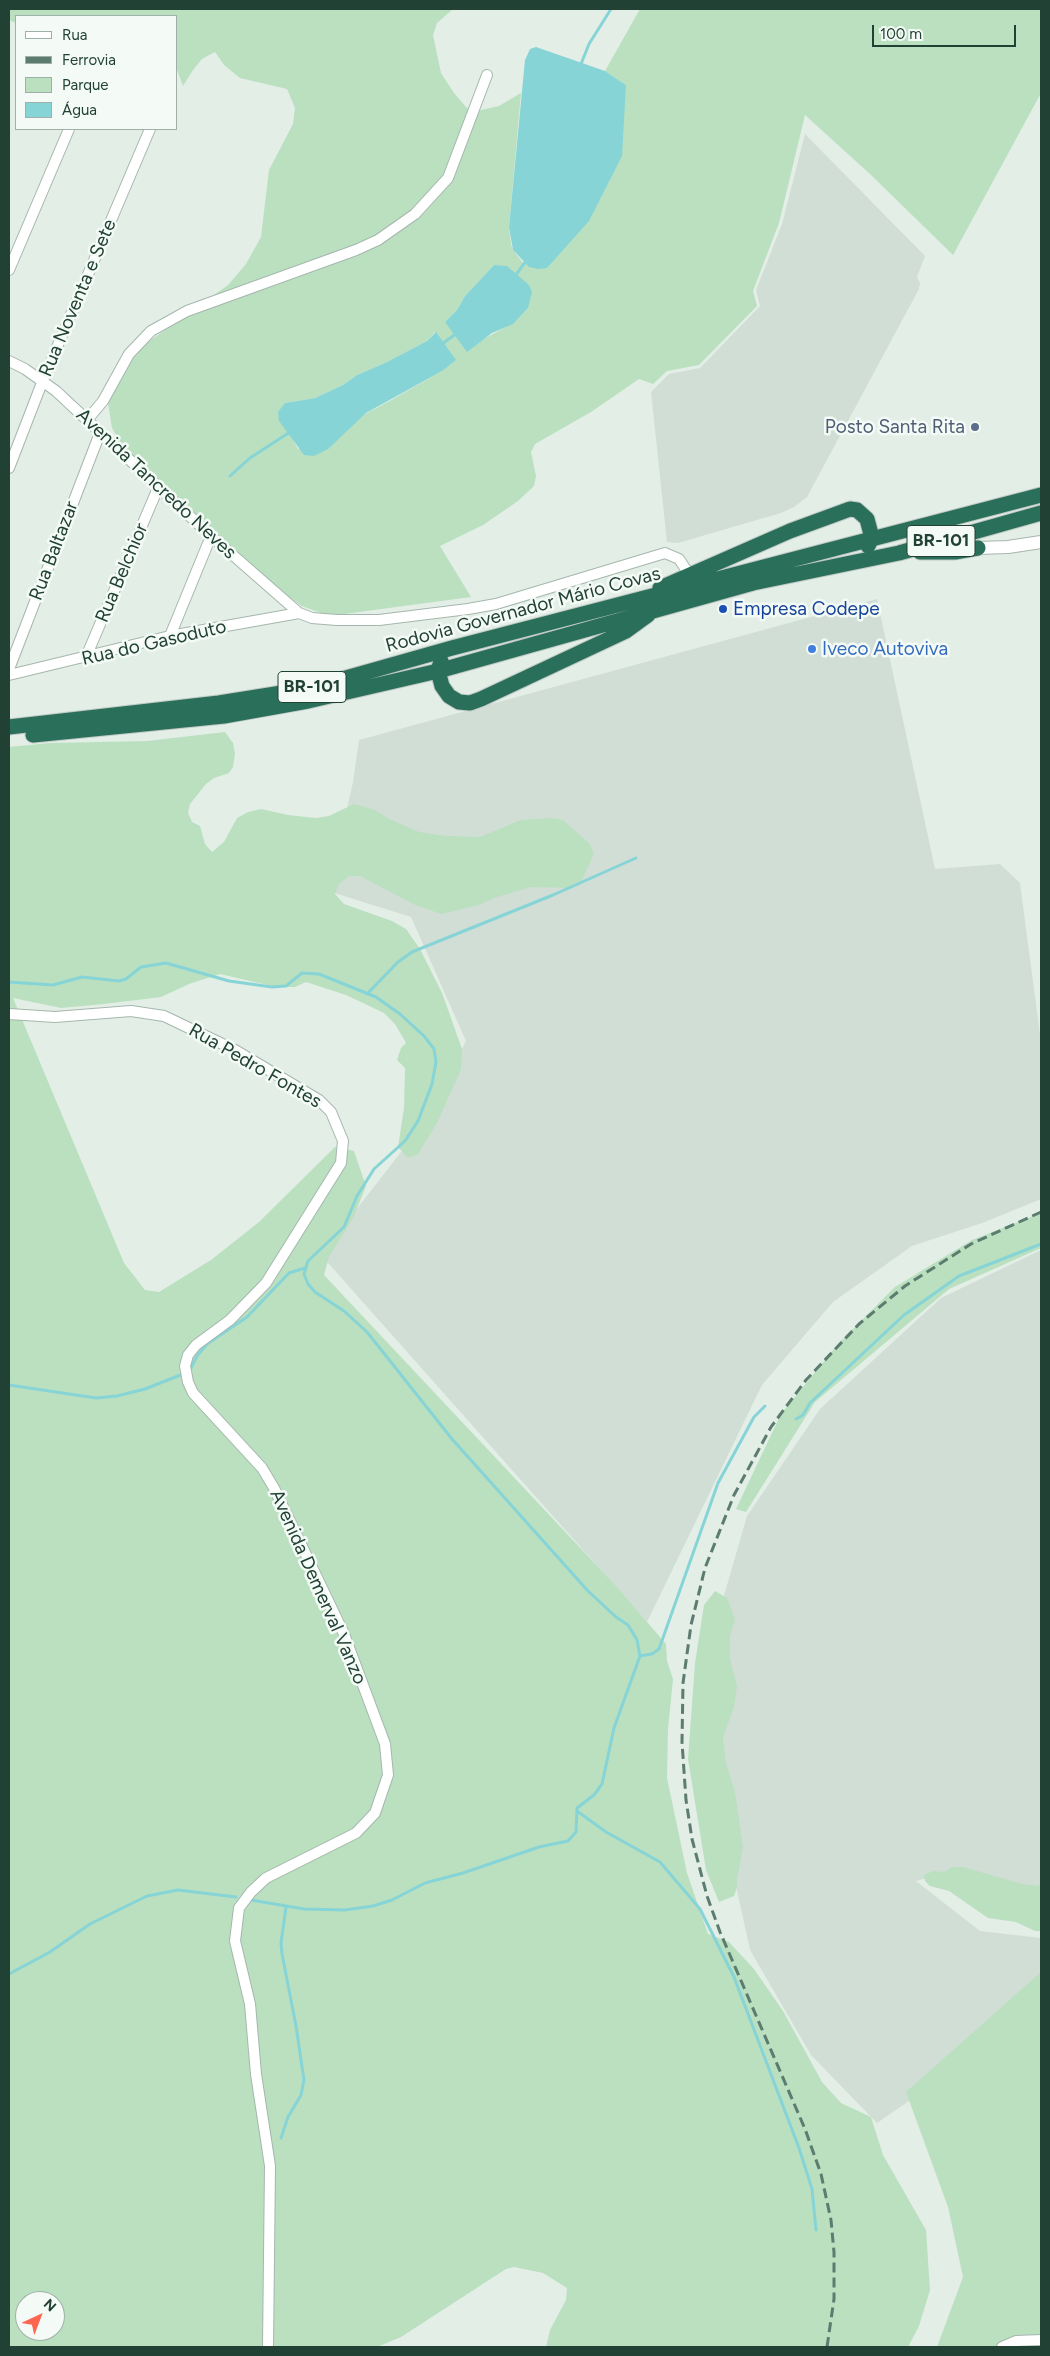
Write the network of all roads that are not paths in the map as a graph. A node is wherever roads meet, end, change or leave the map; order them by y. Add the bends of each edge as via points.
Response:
1 (487, 74) dead end
2 (70, 130) edge
3 (150, 130) edge
4 (9, 270) edge
5 (9, 361) edge
6 (42, 380) junction
7 (87, 420) junction
8 (100, 433) junction
9 (9, 468) edge
10 (158, 488) junction
11 (1041, 494) edge
12 (1041, 513) edge
13 (966, 534) junction
14 (211, 536) junction
15 (872, 538) junction
16 (1041, 542) edge
17 (978, 548) junction
18 (899, 553) junction
19 (839, 564) junction
20 (689, 574) junction
21 (653, 596) junction
22 (653, 611) junction
23 (299, 613) junction
24 (170, 636) junction
25 (452, 648) junction
26 (86, 658) junction
27 (9, 669) edge
28 (438, 671) junction
29 (9, 675) edge
30 (9, 727) edge
31 (9, 737) edge
32 (9, 1014) edge
33 (186, 1374) joint
34 (1041, 2340) edge
35 (268, 2347) edge
36 (1002, 2347) edge

1 - 7 street via 448,178 415,214 378,240 356,250 187,311 151,331 129,354 103,401
2 - 4 street
3 - 6 street, Rua Noventa e Sete
5 - 6 street, Avenida Tancredo Neves
6 - 7 street, Avenida Tancredo Neves
6 - 9 street, Rua Noventa e Sete
7 - 8 street, Avenida Tancredo Neves
8 - 10 street, Avenida Tancredo Neves
8 - 27 street, Rua Baltazar
10 - 14 street, Avenida Tancredo Neves
10 - 26 street, Rua Belchior
11 - 15 highway, Rodovia Governador Mário Covas / BR-101
12 - 13 highway, Rodovia Governador Mário Covas / BR-101
13 - 17 highway via 968,544
13 - 18 highway, Rodovia Governador Mário Covas / BR-101
14 - 23 street, Avenida Tancredo Neves
14 - 24 street
15 - 19 highway via 864,550
15 - 20 highway via 864,514 850,509
15 - 21 highway, Rodovia Governador Mário Covas / BR-101
16 - 17 street
17 - 18 highway via 955,552
18 - 19 highway, Rodovia Governador Mário Covas / BR-101
19 - 22 highway, Rodovia Governador Mário Covas / BR-101 via 753,583
20 - 21 highway via 665,584
20 - 23 street via 679,559 665,553 496,604 468,609 370,620 321,620
21 - 25 highway, Rodovia Governador Mário Covas / BR-101
22 - 28 highway, Rodovia Governador Mário Covas / BR-101
22 - 28 highway via 626,631 481,700 459,702 449,696
23 - 24 street, Rua do Gasoduto
24 - 26 street, Rua do Gasoduto
25 - 28 highway
25 - 30 highway, Rodovia Governador Mário Covas / BR-101 via 307,688 219,703
26 - 29 street, Rua do Gasoduto
28 - 31 highway, Rodovia Governador Mário Covas / BR-101 via 308,701 224,716
32 - 33 street, Rua Pedro Fontes via 55,1017 131,1011 164,1016 235,1050 327,1106 334,1118 343,1140 340,1163 266,1283 230,1320 196,1345 188,1355
33 - 35 street, Avenida Demerval Vanzo via 194,1393 272,1483 344,1634 385,1744 388,1775 375,1813 356,1833 266,1878 239,1908 235,1941 250,2004 256,2074 270,2166
34 - 36 street via 1016,2341

